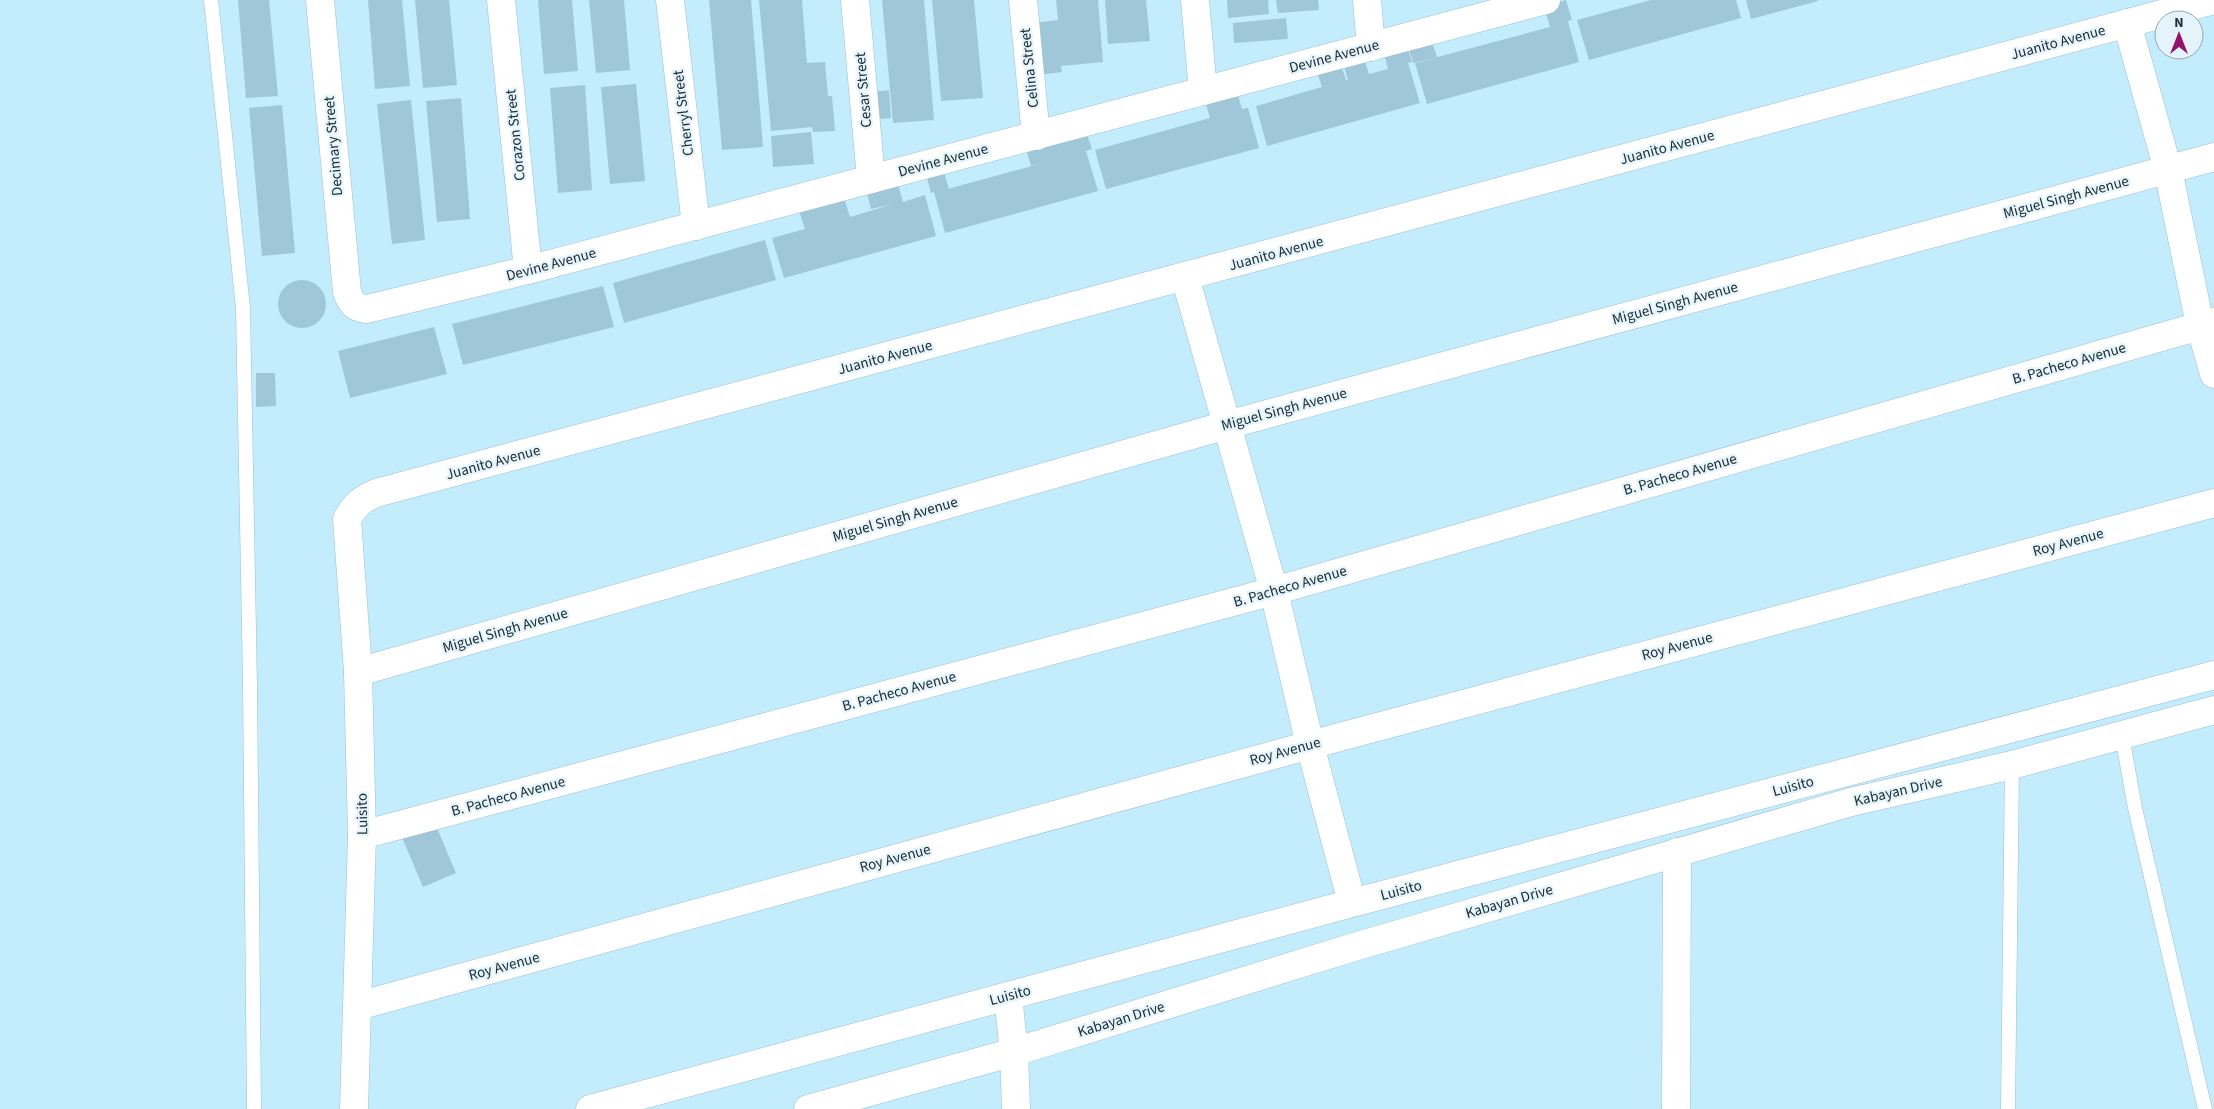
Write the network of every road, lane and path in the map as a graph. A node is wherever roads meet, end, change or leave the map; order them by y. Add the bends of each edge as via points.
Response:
1 (211, 0) edge
2 (320, 0) edge
3 (501, 0) edge
4 (670, 0) edge
5 (855, 0) edge
6 (1023, 0) edge
7 (1195, 0) edge
8 (1367, 0) edge
9 (2214, 0) edge
10 (1539, 1) edge
11 (2127, 23) junction
12 (1371, 47) junction
13 (1203, 91) junction
14 (1036, 136) junction
15 (2214, 157) edge
16 (2168, 170) junction
17 (872, 179) junction
18 (696, 226) junction
19 (528, 270) junction
20 (1185, 277) junction
21 (346, 292) joint
22 (2207, 323) edge
23 (2214, 374) edge
24 (1226, 425) junction
25 (2214, 503) edge
26 (347, 519) joint
27 (1274, 591) junction
28 (358, 672) junction
29 (2214, 675) edge
30 (2214, 710) edge
31 (2122, 736) junction
32 (1310, 744) junction
33 (2012, 765) junction
34 (362, 835) junction
35 (1677, 852) junction
36 (1352, 903) junction
37 (1008, 996) junction
38 (358, 1006) junction
39 (1014, 1052) junction
40 (254, 1109) edge
41 (354, 1109) edge
42 (590, 1109) edge
43 (808, 1109) edge
44 (1016, 1109) edge
45 (1676, 1109) edge
46 (2008, 1109) edge
47 (2205, 1109) edge

1 - 40 lane via 243,308
2 - 21 street, Decimary Street
3 - 19 street, Corazon Street
4 - 18 street, Cherryl Street
5 - 17 street, Cesar Street
6 - 14 street, Celina Street
7 - 13 street
8 - 12 street
9 - 11 street, Juanito Avenue
10 - 12 street, Devine Avenue
11 - 16 street
11 - 20 street, Juanito Avenue
12 - 13 street, Devine Avenue
13 - 14 street, Devine Avenue
14 - 17 street, Devine Avenue
15 - 16 street, Miguel Singh Avenue
16 - 22 street
16 - 24 street, Miguel Singh Avenue
17 - 18 street, Devine Avenue
18 - 19 street, Devine Avenue
19 - 21 street, Devine Avenue via 367,309 358,308 350,302
20 - 24 street
20 - 26 street, Juanito Avenue via 376,493 355,506
22 - 23 street
22 - 27 street, B. Pacheco Avenue
24 - 27 street
24 - 28 street, Miguel Singh Avenue
25 - 32 street, Roy Avenue
26 - 28 street, Luisito
27 - 32 street
27 - 34 street, B. Pacheco Avenue
28 - 34 street, Luisito
29 - 36 street, Luisito
30 - 31 street, Kabayan Drive
31 - 33 street, Kabayan Drive
31 - 47 lane via 2135,808
32 - 36 street
32 - 38 street, Roy Avenue
33 - 35 street, Kabayan Drive via 1851,802
33 - 46 lane
34 - 38 street, Luisito
35 - 39 street, Kabayan Drive
35 - 45 street
36 - 37 street, Luisito
37 - 39 street
37 - 42 street, Luisito
38 - 41 street, Luisito
39 - 43 street, Kabayan Drive
39 - 44 street

